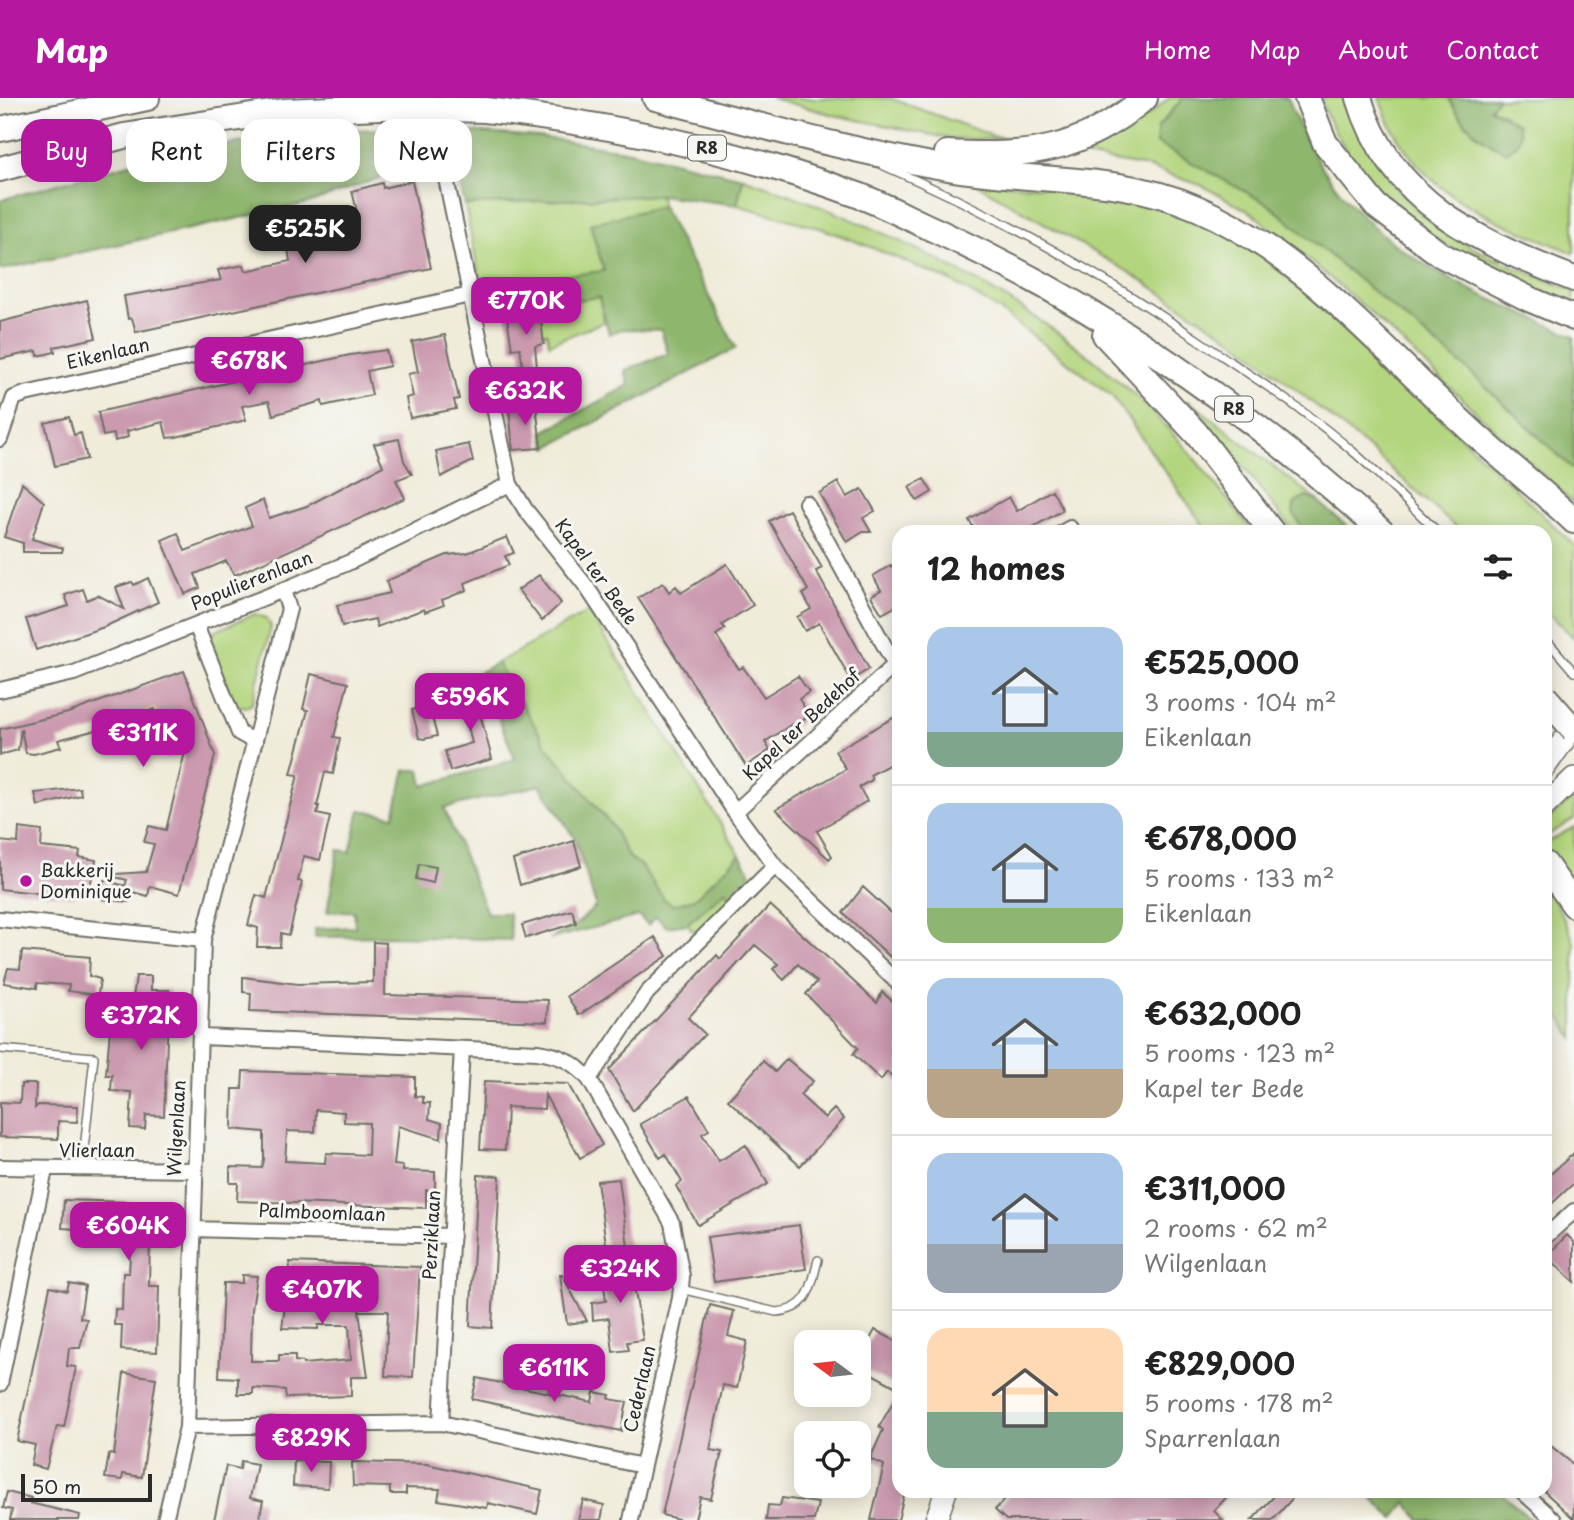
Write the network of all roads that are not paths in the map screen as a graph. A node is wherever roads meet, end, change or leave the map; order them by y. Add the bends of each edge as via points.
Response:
1 (147, 98) edge
2 (429, 98) edge
3 (655, 98) edge
4 (1145, 98) edge
5 (1307, 98) edge
6 (1359, 98) edge
7 (1, 129) edge
8 (819, 139) junction
9 (0, 169) edge
10 (1574, 279) edge
11 (470, 295) junction
12 (1073, 302) junction
13 (1574, 318) edge
14 (0, 439) edge
15 (1483, 442) junction
16 (510, 484) junction
17 (806, 503) dead end
18 (1574, 521) edge
19 (1267, 525) edge
20 (1374, 525) edge
21 (1431, 525) edge
22 (1574, 533) edge
23 (284, 590) junction
24 (196, 625) junction
25 (1552, 645) edge
26 (892, 654) edge
27 (892, 668) edge
28 (1574, 672) edge
29 (0, 690) edge
30 (1552, 704) edge
31 (1574, 728) edge
32 (254, 742) junction
33 (1552, 758) edge
34 (1574, 778) edge
35 (1552, 799) edge
36 (735, 813) junction
37 (775, 866) junction
38 (1552, 874) edge
39 (1574, 905) edge
40 (0, 919) edge
41 (203, 940) junction
42 (892, 977) edge
43 (202, 1037) junction
44 (0, 1049) edge
45 (462, 1049) junction
46 (589, 1079) junction
47 (0, 1167) edge
48 (45, 1170) junction
49 (194, 1170) junction
50 (82, 1171) junction
51 (1574, 1211) edge
52 (192, 1229) junction
53 (1552, 1231) edge
54 (452, 1236) junction
55 (818, 1260) dead end
56 (681, 1289) junction
57 (0, 1384) edge
58 (441, 1423) junction
59 (187, 1427) junction
60 (643, 1466) junction
61 (944, 1498) edge
62 (1530, 1498) edge
63 (166, 1520) edge
64 (631, 1520) edge
65 (936, 1520) edge
66 (1554, 1520) edge

1 - 7 highway
2 - 11 street, Kapel ter Bede
3 - 8 highway, R8
4 - 8 highway via 1124,116 1062,147 1030,153 927,152 842,136
5 - 13 highway via 1325,143 1376,206 1441,255
6 - 10 highway via 1391,163 1430,206 1498,249
8 - 15 highway via 951,169 1112,183 1198,208 1304,275
8 - 21 lane via 966,201 1152,308 1356,454
9 - 12 highway, R8, bridge via 124,136 284,111 381,107 551,117 725,152 857,194 971,247
11 - 14 street, Eikenlaan via 14,398
11 - 16 street, Kapel ter Bede
12 - 19 highway, R8 via 1196,433
12 - 20 highway, R8 via 1228,404
15 - 18 highway
15 - 22 highway
16 - 23 street, Populierenlaan
16 - 36 street, Kapel ter Bede via 586,586
17 - 26 street, Kapel ter Bedehof
23 - 24 street, Populierenlaan
23 - 32 street, Wilgenlaan via 289,609
24 - 29 street, Populierenlaan via 74,673
24 - 32 street via 239,733
25 - 28 lane
27 - 36 street, Kapel ter Bedehof
30 - 31 highway, bridge
31 - 33 main road
32 - 41 street, Wilgenlaan
34 - 35 main road
36 - 37 street, Kapel ter Bede
37 - 42 street, Kapel ter Bede
37 - 46 street via 647,993
38 - 39 highway
40 - 41 street
41 - 43 street, Wilgenlaan
43 - 45 street, Cederlaan
43 - 49 street, Wilgenlaan
44 - 50 lane via 94,1057
45 - 46 street, Cederlaan via 553,1054 576,1064
45 - 54 street, Perziklaan
46 - 56 street, Cederlaan via 672,1223
47 - 48 street, Vlierlaan
48 - 50 street, Vlierlaan
48 - 57 street
49 - 50 street, Vlierlaan
49 - 52 street, Wilgenlaan
51 - 53 street
52 - 54 street, Palmboomlaan
52 - 59 street, Wilgenlaan
54 - 58 street, Perziklaan
55 - 56 lane via 809,1295 801,1306 789,1311 776,1312
56 - 60 street, Cederlaan
58 - 59 street
58 - 60 street
59 - 63 street, Wilgenlaan
60 - 64 street, Cederlaan
61 - 65 main road
62 - 66 street

